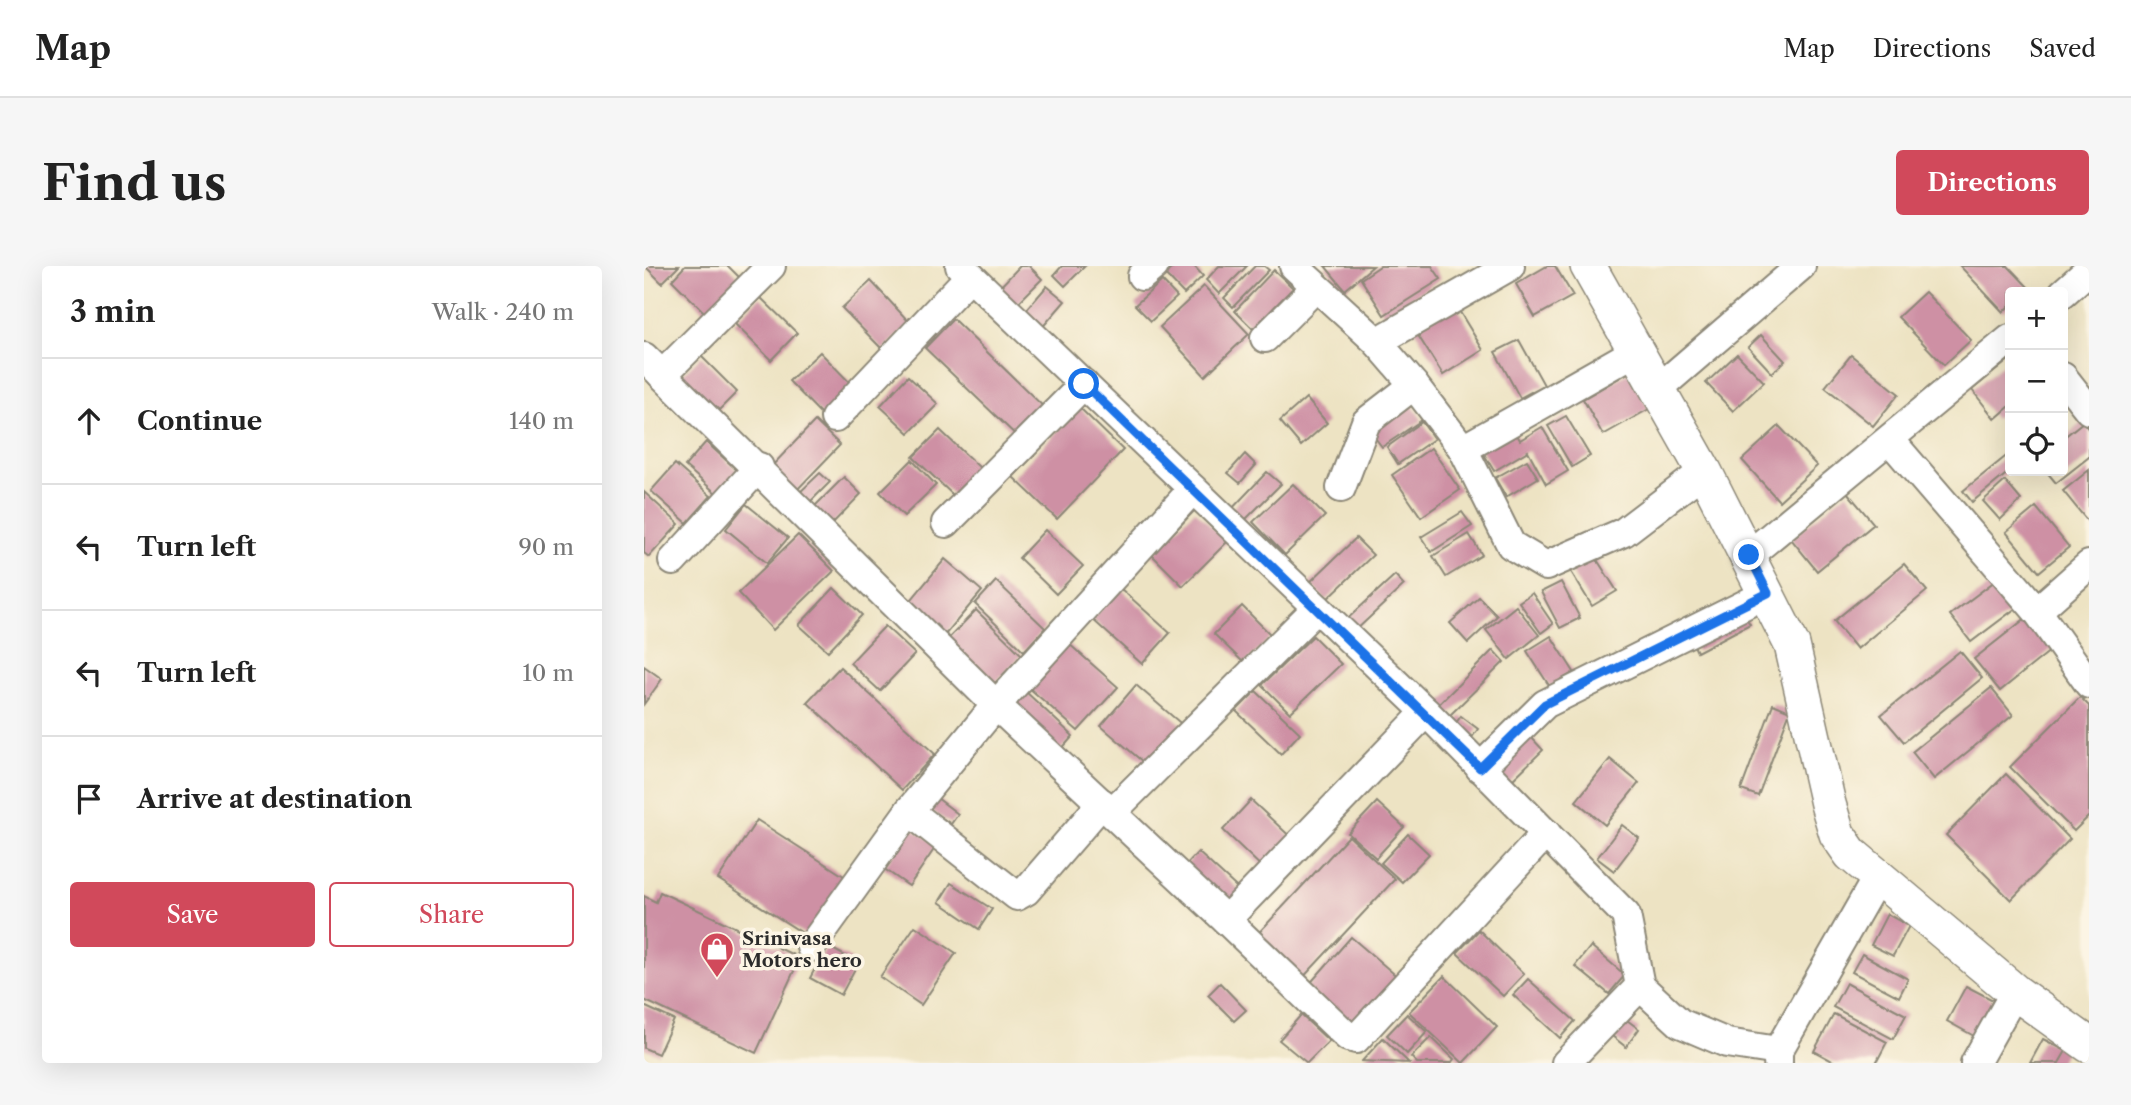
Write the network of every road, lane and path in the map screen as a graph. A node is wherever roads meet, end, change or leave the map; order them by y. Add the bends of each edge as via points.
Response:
1 (771, 266) edge
2 (1294, 266) edge
3 (1510, 266) edge
4 (1588, 266) edge
5 (1801, 266) edge
6 (2089, 270) edge
7 (965, 271) edge
8 (1316, 287) junction
9 (2068, 289) edge
10 (1265, 338) dead end
11 (1377, 342) junction
12 (2005, 343) edge
13 (1636, 351) junction
14 (653, 366) edge
15 (2068, 383) edge
16 (1084, 384) junction
17 (1414, 385) junction
18 (1658, 389) junction
19 (2089, 410) edge
20 (835, 418) dead end
21 (1890, 440) junction
22 (1463, 449) junction
23 (759, 467) junction
24 (1704, 471) junction
25 (1341, 488) dead end
26 (1193, 489) junction
27 (946, 523) dead end
28 (1749, 555) junction
29 (673, 561) dead end
30 (2089, 565) edge
31 (1768, 593) junction
32 (1317, 608) junction
33 (2037, 611) junction
34 (2089, 684) edge
35 (996, 705) junction
36 (1426, 712) junction
37 (1480, 768) junction
38 (1107, 807) junction
39 (909, 810) junction
40 (1546, 833) junction
41 (1878, 876) junction
42 (1226, 920) junction
43 (811, 947) dead end
44 (1640, 986) junction
45 (2015, 992) junction
46 (2088, 1041) edge
47 (1778, 1057) edge
48 (1566, 1063) edge
49 (1975, 1063) edge

1 - 14 street
2 - 8 street
3 - 11 street
4 - 13 street
5 - 18 street
6 - 9 street
7 - 16 street
7 - 20 street
8 - 10 street
8 - 11 street
11 - 17 street
12 - 21 street
13 - 18 street
13 - 22 street
14 - 23 street
15 - 19 street
16 - 26 street
16 - 27 street
17 - 22 street
17 - 25 street via 1366,422
18 - 24 street
21 - 28 street
21 - 33 street
22 - 24 street via 1511,545 1546,566 1624,532
23 - 29 street
23 - 35 street
24 - 28 street
26 - 32 street
26 - 35 street
28 - 31 street
30 - 33 street
31 - 37 street via 1545,704
31 - 41 street via 1793,645 1808,725 1837,834 1851,854
32 - 36 street
32 - 38 street
33 - 34 street
35 - 38 street
35 - 39 street
36 - 37 street
36 - 42 street
37 - 40 street
38 - 39 street via 1017,896
38 - 42 street
39 - 43 street
40 - 42 street via 1356,1039 1348,1037
40 - 44 street via 1626,915
41 - 45 street
41 - 47 street
44 - 47 street via 1680,1023
44 - 48 street
45 - 46 street
45 - 49 street

